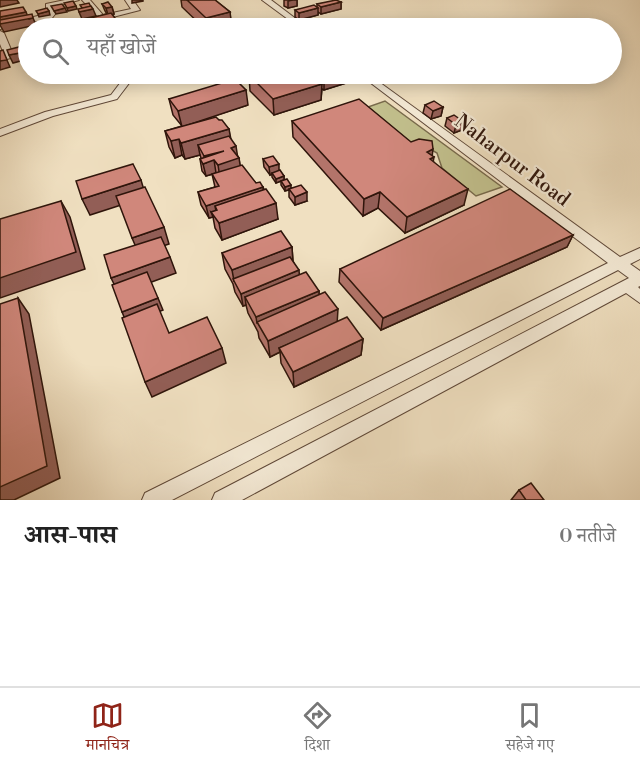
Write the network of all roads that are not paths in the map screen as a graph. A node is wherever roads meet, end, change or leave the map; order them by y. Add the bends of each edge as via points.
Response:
1 (75, 0) edge
2 (129, 0) edge
3 (266, 0) edge
4 (90, 1) edge
5 (37, 18) edge
6 (290, 18) edge
7 (18, 23) edge
8 (0, 27) edge
9 (0, 33) edge
10 (4, 57) edge
11 (124, 84) edge
12 (376, 84) edge
13 (0, 133) edge
14 (640, 253) edge
15 (618, 264) junction
16 (637, 286) edge
17 (152, 500) edge
18 (222, 500) edge

1 - 5 street via 50,6 52,14
2 - 4 street via 136,10 101,18
3 - 6 street
7 - 8 street
9 - 10 street
11 - 13 street via 114,97 49,114
12 - 15 street, Naharpur Road
14 - 15 street
15 - 16 street, Naharpur Road
15 - 17 street
16 - 18 street

